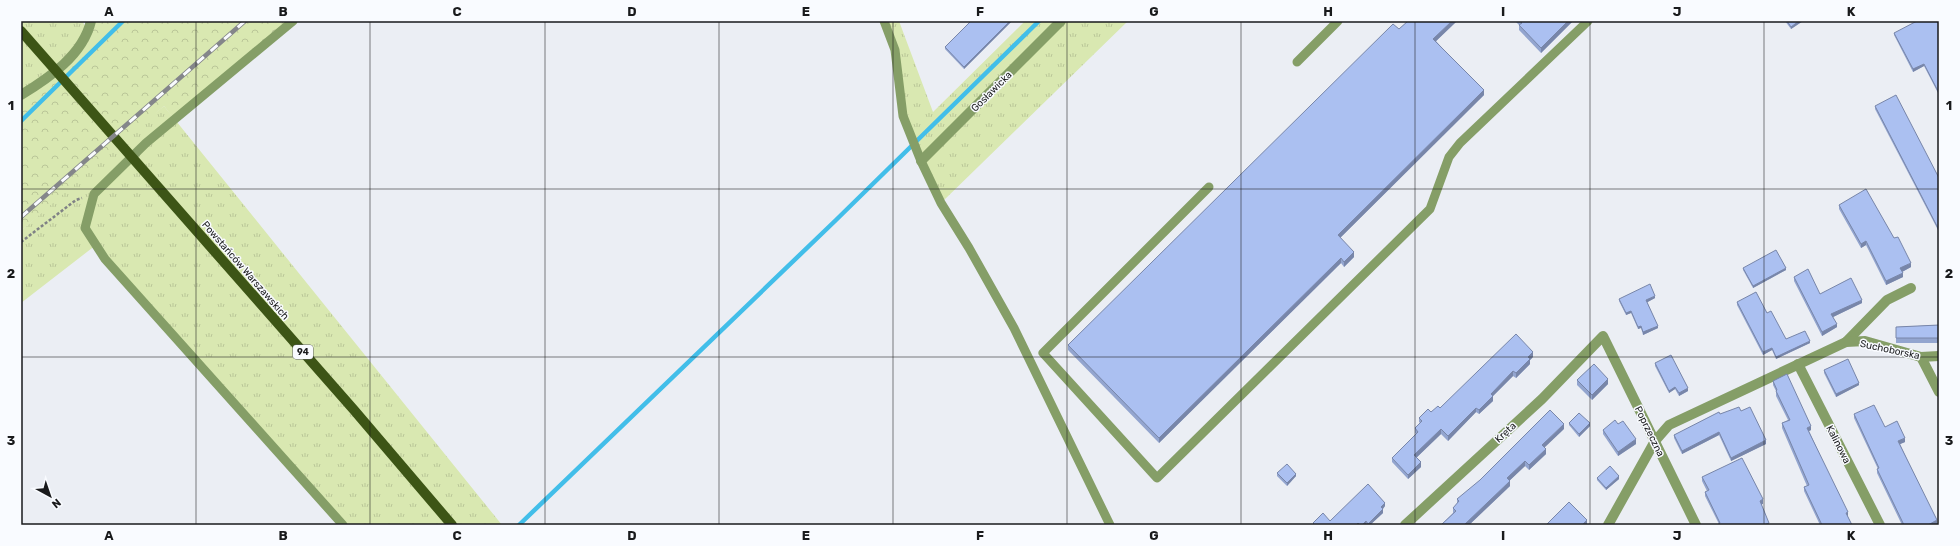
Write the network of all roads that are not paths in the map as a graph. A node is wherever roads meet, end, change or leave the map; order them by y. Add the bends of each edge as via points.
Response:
1 (91, 21) edge
2 (293, 21) edge
3 (884, 21) edge
4 (1061, 21) edge
5 (1338, 21) edge
6 (1588, 21) edge
7 (21, 31) edge
8 (1297, 62) dead end
9 (21, 95) edge
10 (921, 161) junction
11 (1209, 187) dead end
12 (1911, 288) dead end
13 (1603, 336) joint
14 (1846, 342) junction
15 (1939, 356) edge
16 (1921, 357) junction
17 (1798, 364) junction
18 (1939, 392) edge
19 (1655, 441) junction
20 (343, 525) edge
21 (452, 525) edge
22 (1110, 525) edge
23 (1405, 525) edge
24 (1608, 525) edge
25 (1696, 525) edge
26 (1880, 525) edge

1 - 9 street via 88,30 67,60
2 - 20 lane via 146,143 94,194 85,228 105,259
3 - 10 lane via 894,50 903,116
4 - 10 street, Gosławicka
5 - 8 lane
6 - 11 lane via 1460,143 1449,157 1430,209 1157,478 1043,353
7 - 21 main road, Powstańców Warszawskich / 94
10 - 22 lane via 941,203 1014,328
12 - 14 street via 1887,300
13 - 19 street, Poprzeczna
13 - 23 street, Kręta via 1542,399
14 - 16 street, Suchoborska via 1864,342
14 - 17 street, Suchoborska
15 - 16 street, Suchoborska
16 - 18 street
17 - 19 street, Suchoborska via 1669,425
17 - 26 street, Kalinowa
19 - 24 street, Suchoborska
19 - 25 street, Poprzeczna

